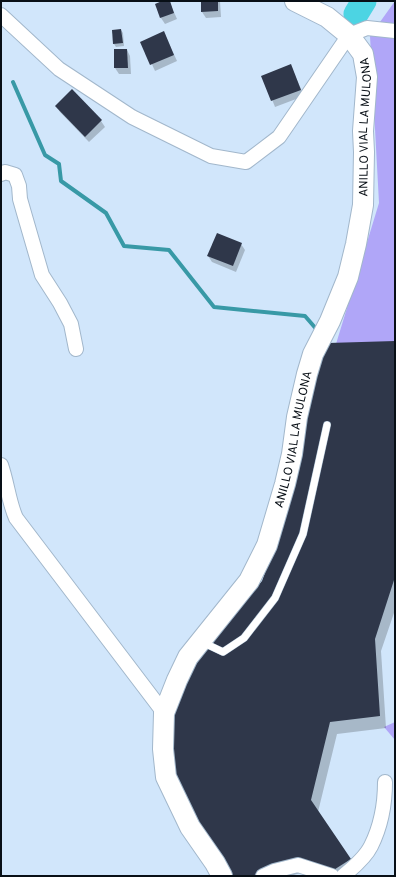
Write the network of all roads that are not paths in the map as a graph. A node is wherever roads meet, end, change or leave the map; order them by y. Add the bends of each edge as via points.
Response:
1 (295, 1) edge
2 (1, 15) edge
3 (395, 31) edge
4 (349, 35) junction
5 (1, 174) edge
6 (76, 349) dead end
7 (326, 425) dead end
8 (1, 465) edge
9 (200, 641) junction
10 (164, 713) junction
11 (385, 782) dead end
12 (222, 876) edge
13 (263, 876) edge
14 (332, 876) edge
15 (343, 876) edge

1 - 4 street, ANILLO VIAL LA MULONA via 327,17
2 - 4 street via 59,69 132,117 211,156 246,162 279,137
3 - 4 street via 367,28
4 - 9 street, ANILLO VIAL LA MULONA via 363,54 367,77 363,131 363,205 348,277 313,354 297,417 285,484 267,545 249,581
5 - 6 street via 5,172 15,175 42,275 71,324
7 - 9 lane via 303,534 275,598 244,638 223,652
8 - 10 street via 16,518
9 - 10 street, ANILLO VIAL LA MULONA via 188,657
10 - 12 street, ANILLO VIAL LA MULONA via 163,749 166,777 190,827
11 - 15 street via 381,821 371,848
13 - 14 street via 274,870 298,865

